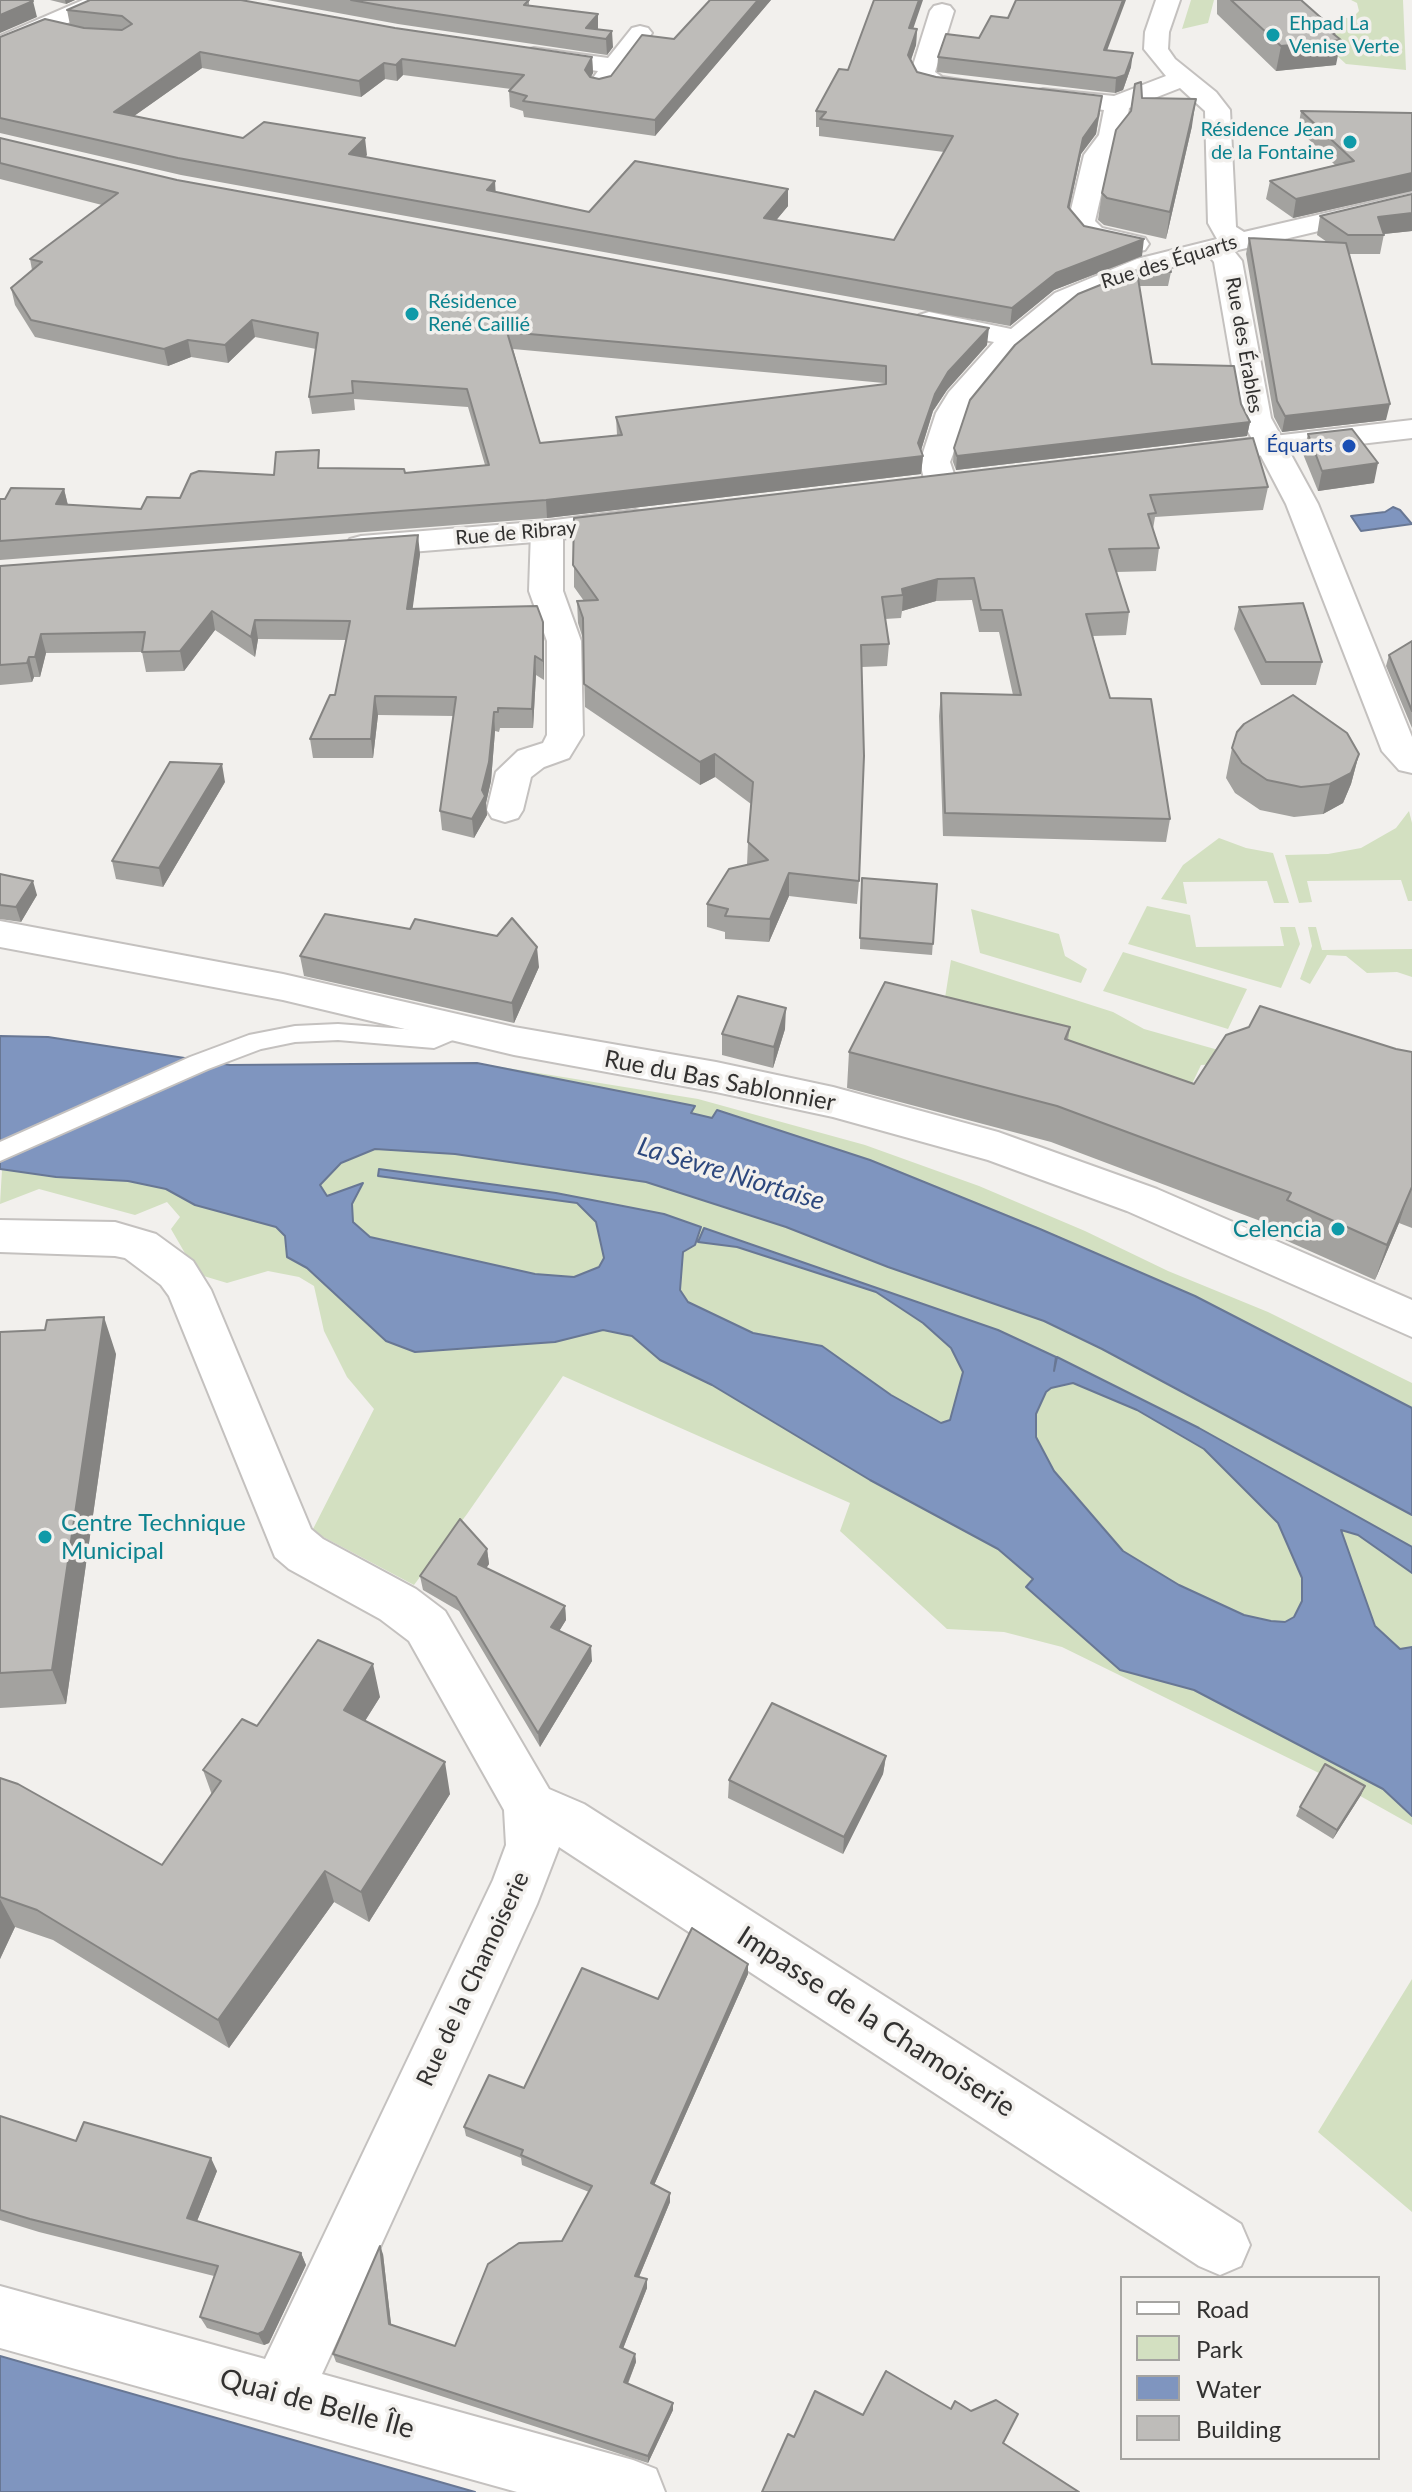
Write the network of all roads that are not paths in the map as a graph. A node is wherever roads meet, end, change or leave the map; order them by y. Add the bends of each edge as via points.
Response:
1 (102, 0) edge
2 (1168, 0) edge
3 (942, 11) dead end
4 (640, 33) edge
5 (0, 45) edge
6 (507, 51) edge
7 (1183, 78) junction
8 (994, 91) edge
9 (1025, 94) edge
10 (1117, 104) junction
11 (1412, 201) edge
12 (1227, 244) junction
13 (1184, 255) junction
14 (903, 316) edge
15 (1015, 338) junction
16 (1412, 429) edge
17 (1268, 446) junction
18 (1165, 457) edge
19 (974, 479) edge
20 (657, 517) edge
21 (547, 531) junction
22 (327, 548) edge
23 (1412, 762) edge
24 (505, 810) dead end
25 (0, 934) edge
26 (459, 1028) junction
27 (0, 1152) edge
28 (0, 1236) edge
29 (1412, 1319) edge
30 (530, 1806) junction
31 (1220, 2245) dead end
32 (0, 2317) edge
33 (281, 2394) junction
34 (633, 2492) edge

1 - 5 street
2 - 7 street, Rue des Érables via 1156,49
3 - 8 street via 922,75 935,83
4 - 6 street via 606,75
7 - 10 street
7 - 12 street, Rue des Érables via 1217,110 1221,223
9 - 10 street
10 - 13 street via 1112,136 1097,155 1081,222 1093,234
11 - 12 street, Rue des Équarts
12 - 13 street, Rue des Équarts
12 - 17 street, Rue des Érables via 1256,418
13 - 15 street, Rue des Équarts via 1082,290
14 - 15 street
15 - 19 street, Rue des Équarts via 951,413 928,484
16 - 17 street
17 - 18 street
17 - 23 street, Rue des Érables via 1302,504 1400,751
20 - 21 street, Rue de Ribray
21 - 22 street, Rue de Ribray
21 - 24 street via 546,591 564,641 565,735 556,750 514,772
25 - 26 street, Rue du Bas Sablonnier via 283,987
26 - 27 lane via 434,1040 338,1032 257,1041
26 - 29 street, Rue du Bas Sablonnier via 833,1102 998,1147 1142,1200
28 - 30 street, Rue de la Chamoiserie via 115,1239 140,1246 177,1273 189,1290 292,1542 427,1626
30 - 31 street, Impasse de la Chamoiserie via 565,1821
30 - 33 street, Rue de la Chamoiserie via 533,1845 518,1886
32 - 33 street, Quai de Belle Île
33 - 34 street, Quai de Belle Île

